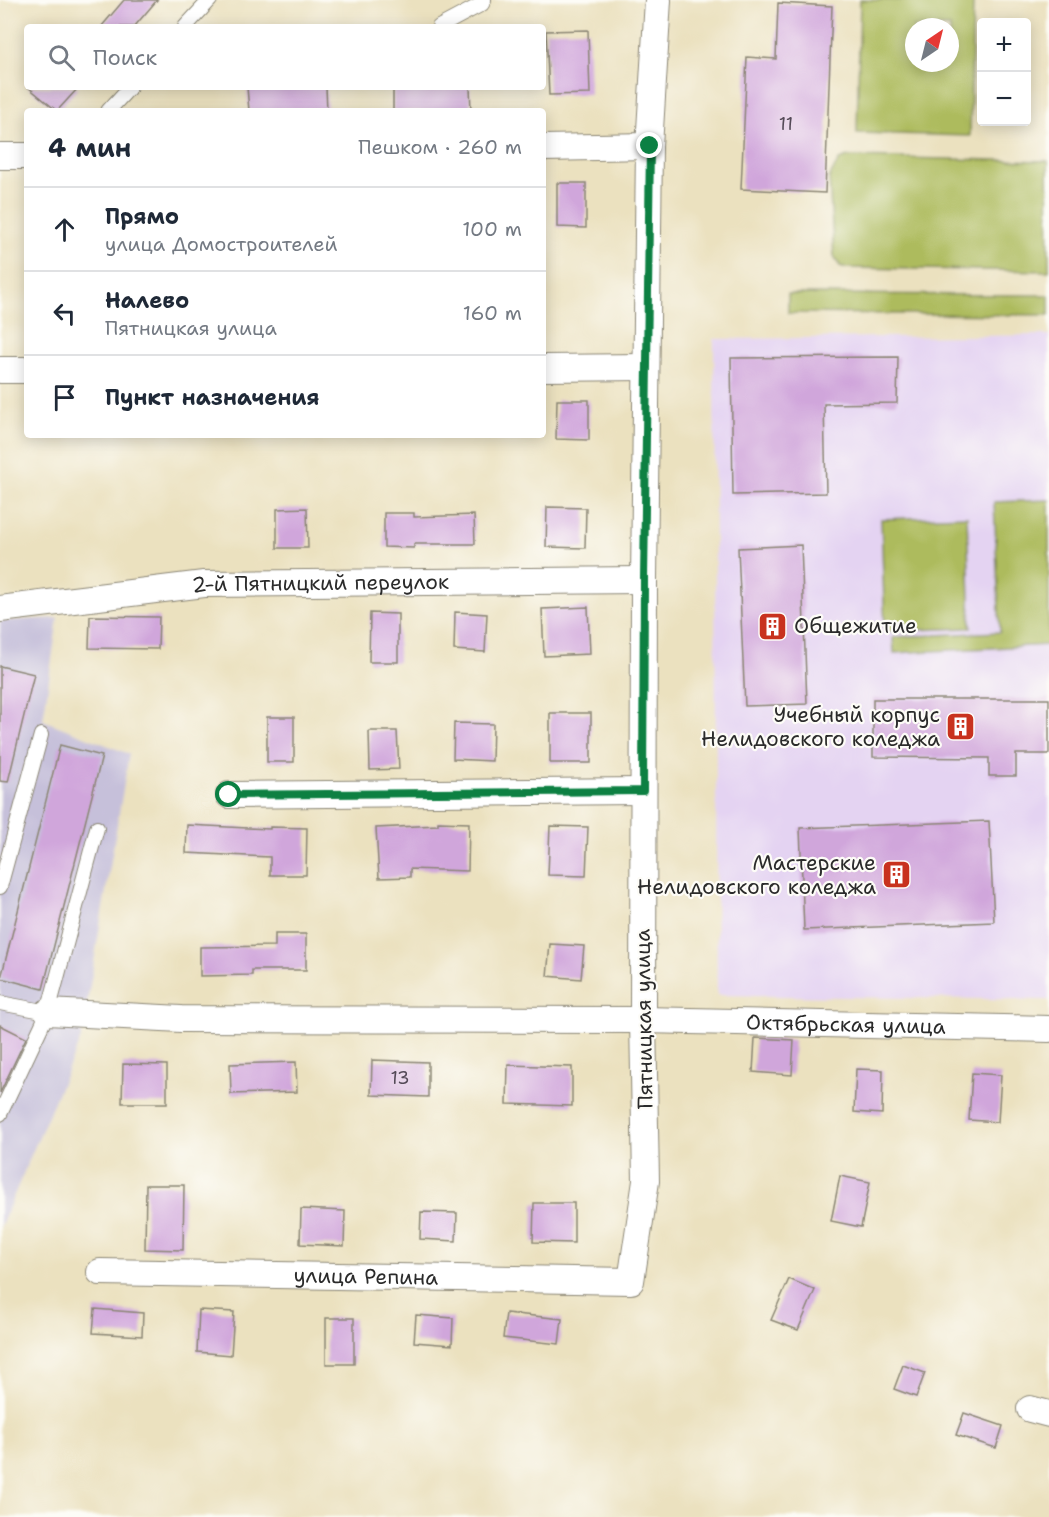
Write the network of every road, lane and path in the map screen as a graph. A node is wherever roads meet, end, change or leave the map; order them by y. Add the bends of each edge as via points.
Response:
1 (210, 0) edge
2 (484, 0) edge
3 (658, 0) edge
4 (188, 24) edge
5 (445, 24) edge
6 (127, 90) edge
7 (111, 108) edge
8 (650, 146) junction
9 (546, 148) edge
10 (0, 156) edge
11 (24, 156) edge
12 (646, 367) junction
13 (546, 368) edge
14 (0, 370) edge
15 (24, 370) edge
16 (644, 580) junction
17 (0, 609) edge
18 (41, 735) dead end
19 (643, 791) junction
20 (229, 795) dead end
21 (97, 828) dead end
22 (0, 887) edge
23 (0, 1003) edge
24 (48, 1012) junction
25 (643, 1020) junction
26 (1049, 1029) edge
27 (0, 1114) edge
28 (100, 1272) dead end
29 (631, 1281) joint

1 - 4 lane
2 - 5 lane
3 - 8 street, Пятницкая улица
6 - 7 lane
8 - 9 street
8 - 12 street, Пятницкая улица
10 - 11 street
12 - 13 street
12 - 16 street, Пятницкая улица
14 - 15 street
16 - 17 street, 2-й Пятницкий переулок via 204,584
16 - 19 street, Пятницкая улица
18 - 22 lane
19 - 20 street
19 - 25 street, Пятницкая улица
21 - 24 lane
23 - 24 lane
24 - 25 street, Октябрьская улица via 181,1020
24 - 27 lane
25 - 26 street, Октябрьская улица
25 - 29 street, Пятницкая улица via 646,1181
28 - 29 street, улица Репина

